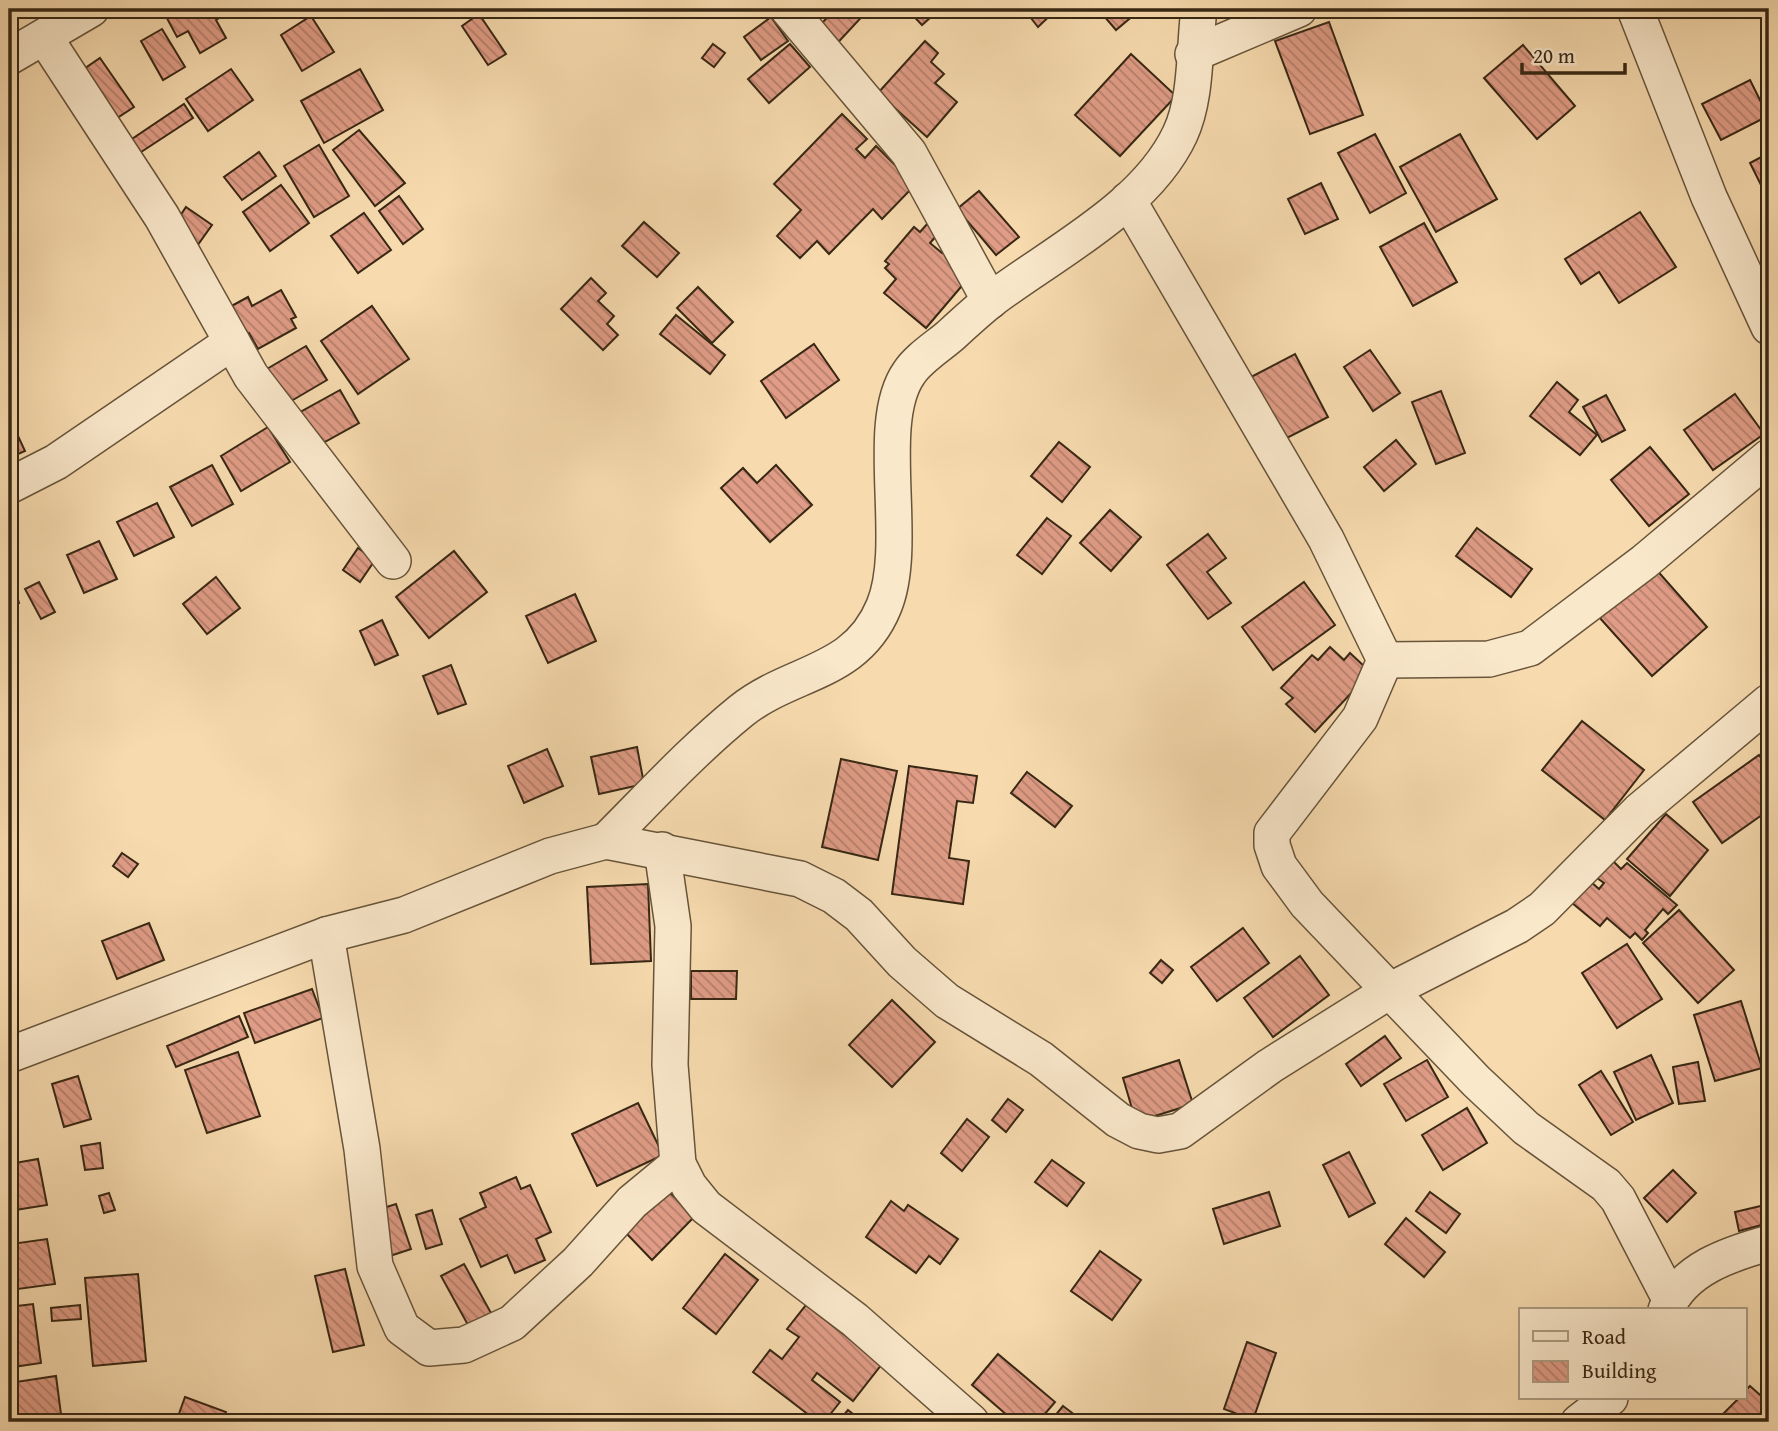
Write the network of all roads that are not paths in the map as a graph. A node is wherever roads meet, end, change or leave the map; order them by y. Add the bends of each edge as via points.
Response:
1 (91, 9) edge
2 (788, 9) edge
3 (1199, 9) edge
4 (1299, 9) edge
5 (1635, 9) edge
6 (45, 38) junction
7 (1193, 54) junction
8 (9, 57) edge
9 (1128, 200) junction
10 (989, 301) junction
11 (1769, 327) edge
12 (232, 342) junction
13 (1769, 457) edge
14 (9, 486) edge
15 (393, 561) dead end
16 (1385, 660) junction
17 (1769, 702) edge
18 (606, 841) junction
19 (662, 850) junction
20 (326, 935) junction
21 (1391, 990) junction
22 (9, 1055) edge
23 (678, 1164) junction
24 (1769, 1242) edge
25 (1668, 1305) edge
26 (1607, 1400) edge
27 (971, 1422) edge
28 (1579, 1422) edge

1 - 6 street
2 - 10 street via 909,152
3 - 7 street
4 - 7 street
5 - 11 street via 1709,197
6 - 8 street
6 - 12 street via 162,218
7 - 9 street via 1181,132 1167,157
9 - 10 street
9 - 16 street via 1326,540
10 - 18 street via 909,372 895,403 891,575 884,607 863,639 845,658 796,677 742,710
12 - 14 street via 56,462
12 - 15 street via 251,376
13 - 16 street via 1644,562 1530,648 1489,659
16 - 21 street via 1360,719 1276,826 1272,845 1288,881
17 - 21 street via 1639,811 1542,909
18 - 19 street
18 - 20 street via 550,856 404,915
19 - 21 street via 800,879 834,896 947,1001 1041,1059 1118,1120 1158,1136 1180,1131 1270,1066
19 - 23 street via 673,926 670,1065
20 - 22 street
20 - 23 street via 362,1149 374,1266 402,1328 429,1348 464,1345 512,1323 578,1262 632,1202
21 - 25 street via 1527,1128 1606,1185 1618,1199
23 - 27 street via 706,1207 855,1320
24 - 25 street via 1686,1279
26 - 28 street

